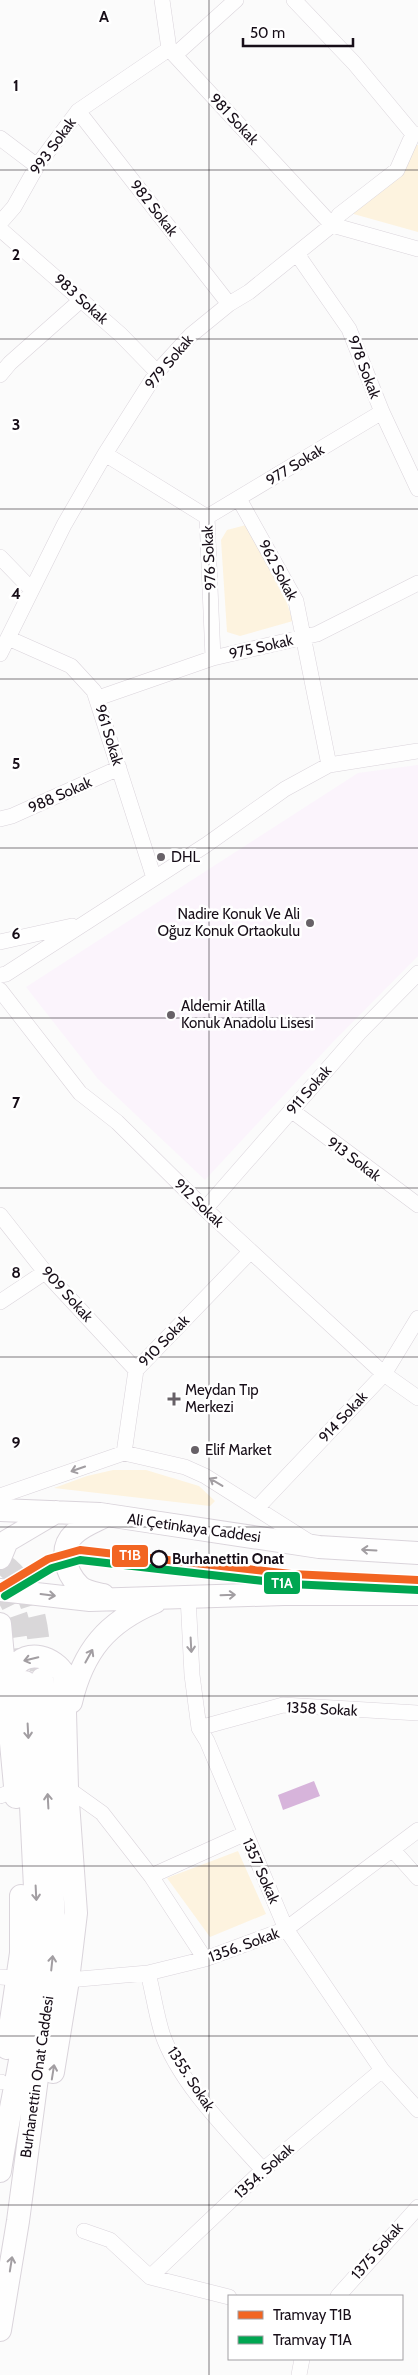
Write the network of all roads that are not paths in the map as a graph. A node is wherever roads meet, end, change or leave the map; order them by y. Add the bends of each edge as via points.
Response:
1 (162, 0) edge
2 (236, 0) edge
3 (294, 0) edge
4 (172, 52) junction
5 (78, 112) junction
6 (416, 134) edge
7 (0, 138) edge
8 (38, 166) junction
9 (0, 223) edge
10 (332, 225) junction
11 (0, 229) edge
12 (418, 249) edge
13 (297, 254) junction
14 (81, 300) junction
15 (229, 304) junction
16 (157, 372) junction
17 (0, 375) edge
18 (382, 412) junction
19 (105, 454) junction
20 (418, 489) edge
21 (239, 499) junction
22 (207, 517) junction
23 (0, 557) edge
24 (418, 582) edge
25 (31, 589) junction
26 (8, 638) junction
27 (304, 638) junction
28 (0, 654) edge
29 (213, 658) junction
30 (98, 698) junction
31 (418, 751) edge
32 (328, 765) junction
33 (119, 768) junction
34 (0, 819) edge
35 (154, 878) junction
36 (82, 924) junction
37 (0, 942) edge
38 (418, 973) edge
39 (0, 975) edge
40 (0, 990) edge
41 (291, 1110) junction
42 (418, 1205) edge
43 (205, 1209) junction
44 (0, 1215) edge
45 (250, 1252) junction
46 (45, 1272) junction
47 (0, 1302) edge
48 (418, 1318) edge
49 (136, 1370) junction
50 (384, 1374) junction
51 (418, 1398) edge
52 (124, 1454) junction
53 (0, 1496) edge
54 (258, 1508) junction
55 (0, 1510) edge
56 (56, 1511) junction
57 (107, 1515) junction
58 (319, 1547) junction
59 (418, 1553) edge
60 (0, 1558) edge
61 (0, 1590) edge
62 (418, 1594) edge
63 (188, 1596) junction
64 (164, 1598) junction
65 (116, 1599) junction
66 (0, 1624) edge
67 (25, 1683) junction
68 (418, 1713) edge
69 (67, 1718) junction
70 (199, 1728) junction
71 (67, 1788) junction
72 (8, 1793) edge
73 (418, 1830) edge
74 (244, 1834) junction
75 (393, 1850) junction
76 (151, 1876) junction
77 (418, 1878) edge
78 (286, 1929) junction
79 (205, 1959) junction
80 (148, 1973) junction
81 (8, 1977) edge
82 (68, 1980) junction
83 (382, 2070) junction
84 (0, 2086) edge
85 (418, 2110) edge
86 (0, 2166) edge
87 (25, 2168) junction
88 (263, 2170) junction
89 (418, 2207) edge
90 (84, 2231) dead end
91 (150, 2277) junction
92 (339, 2295) edge
93 (228, 2297) edge
94 (0, 2330) edge
95 (302, 2360) edge
96 (299, 2375) edge

1 - 4 street
2 - 4 street, 993 Sokak
3 - 6 street
4 - 5 street, 993 Sokak
4 - 10 street, 981 Sokak
5 - 8 street, 993 Sokak
5 - 15 street, 982 Sokak
6 - 10 street, 979 Sokak via 397,170 339,215
7 - 8 street
8 - 9 street, 993 Sokak via 14,207
10 - 12 street
10 - 13 street, 979 Sokak
11 - 14 street, 983 Sokak
13 - 15 street, 979 Sokak
13 - 18 street, 978 Sokak via 349,328
14 - 16 street, 983 Sokak
14 - 17 street
15 - 16 street, 979 Sokak via 191,335
16 - 19 street, 979 Sokak
18 - 20 street, 978 Sokak
18 - 21 street, 977 Sokak
19 - 22 street, 976 Sokak
19 - 25 street, 979 Sokak
21 - 22 street, 977 Sokak
21 - 27 street, 962 Sokak via 296,601
22 - 29 street, 976 Sokak
23 - 25 street
24 - 27 street, 975 Sokak
25 - 26 street, 979 Sokak
26 - 28 street, 979 Sokak
26 - 30 street, 961 Sokak via 71,666
27 - 29 street, 975 Sokak
27 - 32 street, 962 Sokak
29 - 30 street, 975 Sokak
30 - 33 street, 961 Sokak
31 - 32 street
32 - 35 street via 284,789
33 - 34 street, 988 Sokak
33 - 35 street, 961 Sokak
35 - 36 street
36 - 37 street
36 - 39 street
38 - 41 street, 911 Sokak
40 - 43 street, 912 Sokak via 80,1094 117,1122
41 - 42 street, 913 Sokak
41 - 43 street, 911 Sokak
43 - 45 street, 912 Sokak
44 - 46 street, 909 Sokak
45 - 49 street, 910 Sokak
45 - 50 street, 912 Sokak
46 - 47 street
46 - 49 street, 909 Sokak
48 - 50 street, 914 Sokak
49 - 52 street, 910 Sokak
50 - 51 street, 912 Sokak
50 - 54 street, 914 Sokak
52 -> 53 street
54 -> 52 street via 185,1467
54 - 58 street
55 - 56 main road, Ali Çetinkaya Caddesi
56 - 57 main road, Ali Çetinkaya Caddesi
56 - 60 main road via 8,1541
57 - 58 main road, Ali Çetinkaya Caddesi
57 - 65 main road via 82,1527 72,1536 65,1548 65,1562 79,1586
59 -> 58 main road, Ali Çetinkaya Caddesi
61 -> 65 main road via 90,1600
63 -> 62 main road
63 - 64 main road
63 -> 70 street, 1357 Sokak via 192,1675
64 - 65 main road
69 -> 64 main road via 80,1674 103,1634 134,1610
66 - 67 main road, Burhanettin Onat Caddesi
69 -> 67 main road via 64,1674 60,1668 49,1659 34,1657 20,1662 15,1667
67 - 72 main road, Burhanettin Onat Caddesi
67 -> 86 main road, Burhanettin Onat Caddesi via 38,1930 28,2017
87 -> 67 main road, Burhanettin Onat Caddesi via 54,1950 54,1922
68 - 70 street, 1358 Sokak via 284,1705
69 - 71 main road, Burhanettin Onat Caddesi
70 - 74 street, 1357 Sokak
71 - 76 street via 102,1813
71 - 82 main road, Burhanettin Onat Caddesi via 76,1913
72 - 81 main road, Burhanettin Onat Caddesi via 22,1919 20,1953
73 - 75 street, 1356. Sokak
74 - 76 street
74 - 78 street, 1357 Sokak
75 - 77 street
75 - 78 street, 1356. Sokak
76 - 79 street
78 - 79 street, 1356. Sokak
78 - 83 street, 1357 Sokak
79 - 80 street, 1356. Sokak
80 - 82 street, 1356. Sokak
80 - 88 street, 1355. Sokak via 162,2033 184,2074 210,2111
81 - 84 main road, Burhanettin Onat Caddesi via 10,2037
87 -> 82 main road, Burhanettin Onat Caddesi via 38,2148
83 - 85 street, 1357 Sokak
83 - 88 street, 1354. Sokak
94 -> 87 main road
88 - 91 street, 1354. Sokak
89 - 92 street, 1375 Sokak
90 - 91 street via 110,2240
91 - 93 street
95 - 96 street

